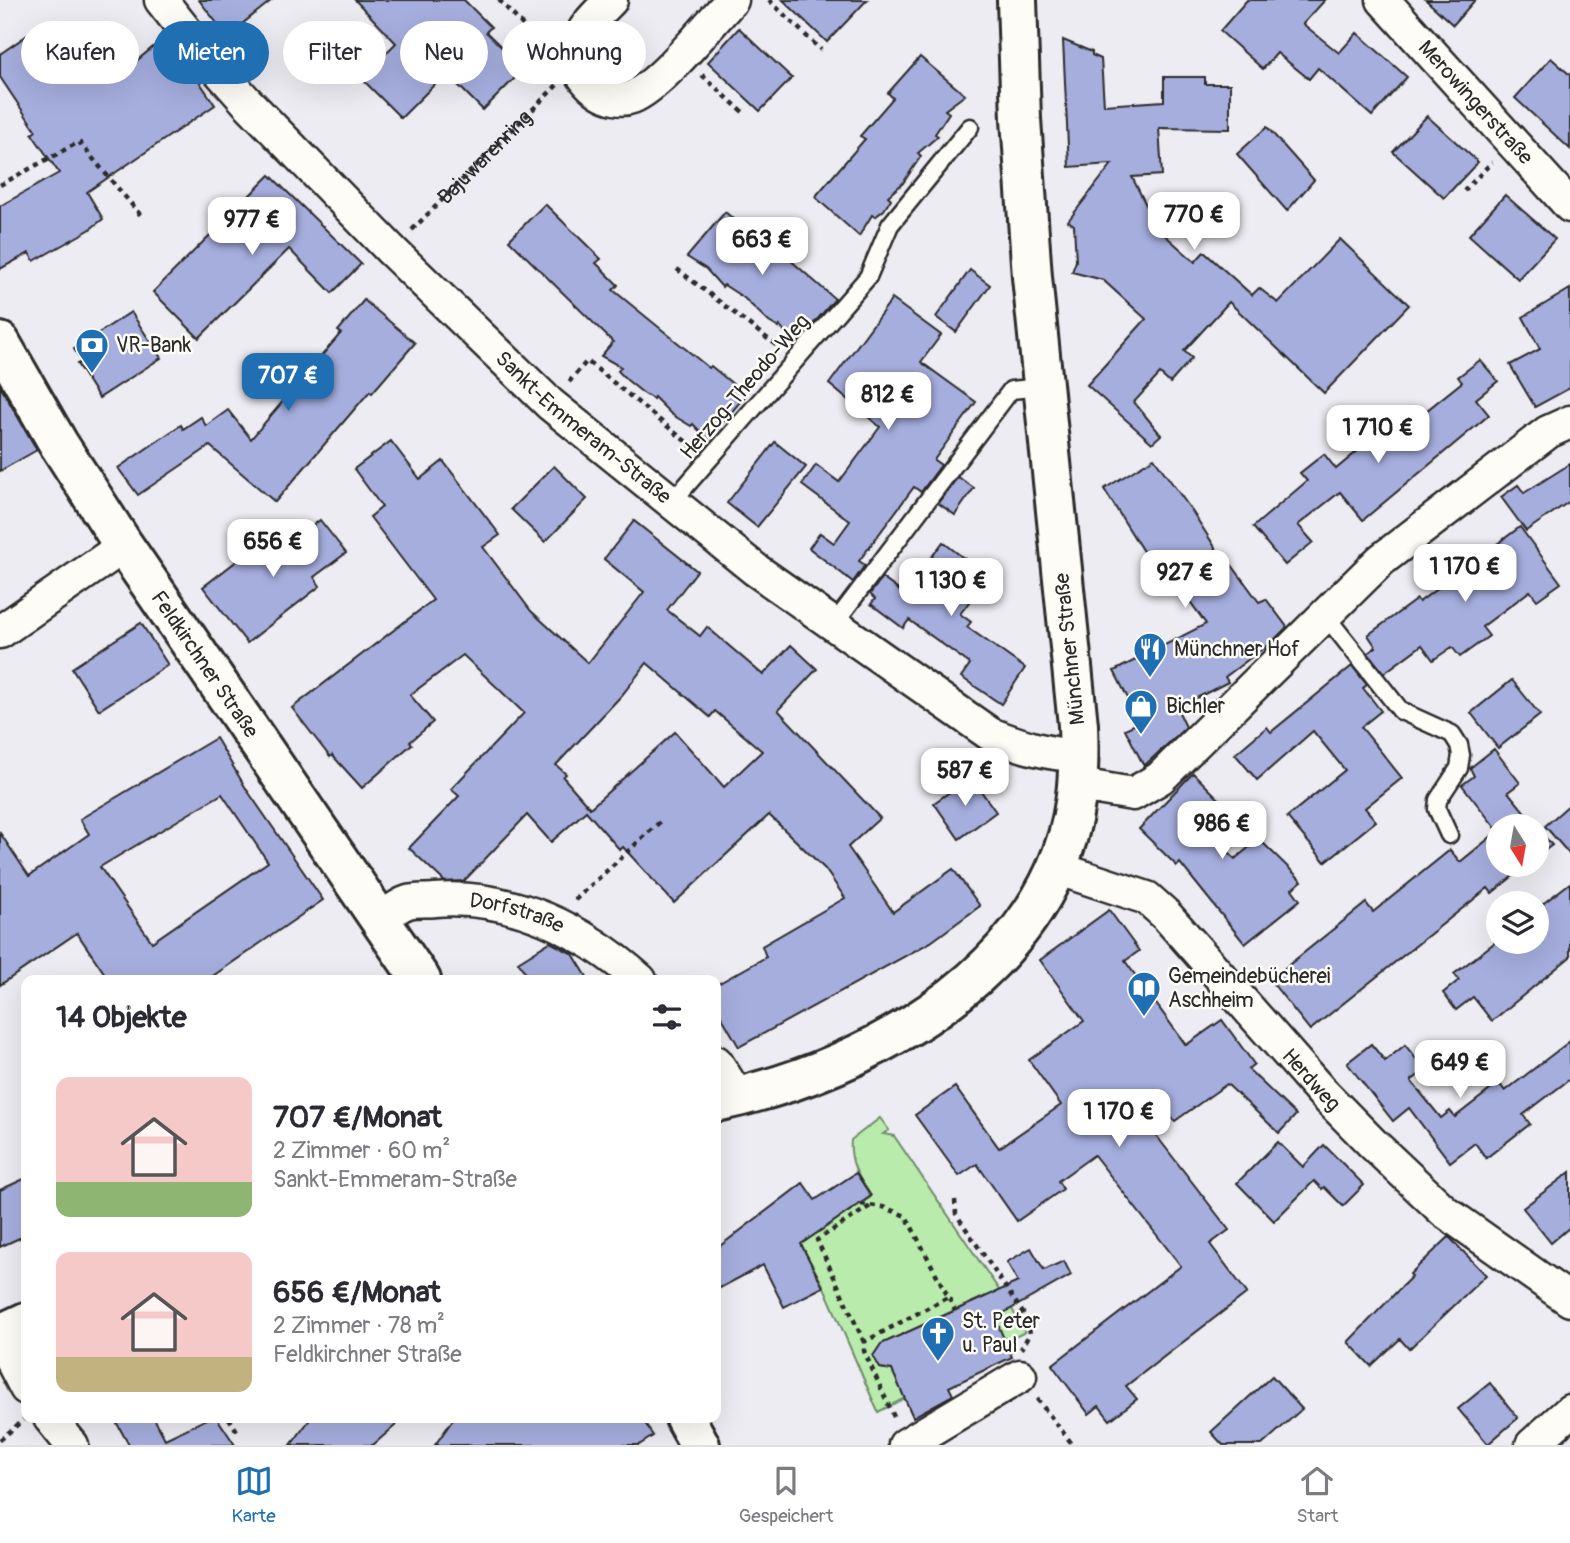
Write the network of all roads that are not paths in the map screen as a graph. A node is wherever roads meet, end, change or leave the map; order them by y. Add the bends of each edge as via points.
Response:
1 (162, 0) edge
2 (611, 0) edge
3 (732, 0) edge
4 (1017, 0) edge
5 (1383, 0) edge
6 (970, 127) dead end
7 (1570, 206) edge
8 (0, 342) edge
9 (1042, 387) junction
10 (1570, 422) edge
11 (671, 503) junction
12 (124, 546) junction
13 (1325, 615) junction
14 (834, 624) junction
15 (0, 632) edge
16 (1079, 770) junction
17 (1449, 835) dead end
18 (1056, 868) junction
19 (380, 920) junction
20 (418, 975) edge
21 (634, 975) edge
22 (721, 1079) edge
23 (727, 1100) edge
24 (1570, 1300) edge
25 (21, 1325) edge
26 (0, 1336) edge
27 (1020, 1376) road end
28 (21, 1378) edge
29 (1570, 1411) edge
30 (54, 1423) edge
31 (688, 1423) edge
32 (900, 1432) edge
33 (72, 1445) edge
34 (700, 1445) edge
35 (1532, 1445) edge

1 - 11 street, Sankt-Emmeram-Straße via 246,101 392,251 550,404
2 - 3 street via 583,33 578,64 588,83 607,96 629,99 649,89
4 - 9 street, Münchner Straße via 1021,119
5 - 7 street, Merowingerstraße
6 - 11 lane, Herzog-Theodo-Weg via 890,225 868,277
8 - 12 street, Feldkirchner Straße
9 - 14 lane via 1011,390
9 - 16 street, Münchner Straße via 1075,691
10 - 13 street, Sankt-Emmeram-Straße via 1548,432 1452,504 1381,560
11 - 14 street, Sankt-Emmeram-Straße
12 - 15 street
12 - 19 street, Feldkirchner Straße
13 - 16 street, Sankt-Emmeram-Straße via 1160,778 1133,794
13 - 17 lane via 1401,712 1452,734 1459,745 1459,768 1438,800 1437,809
14 - 16 street, Sankt-Emmeram-Straße via 990,734 1065,755
16 - 18 street, Münchner Straße via 1070,825
18 - 23 street, Münchner Straße via 1016,934 940,1005 861,1054 799,1080
18 - 24 street, Herdweg via 1147,898 1371,1143 1444,1211
19 - 20 street, Feldkirchner Straße
19 - 21 street, Dorfstraße via 407,902 463,898 509,906 557,923 614,957
22 - 23 street
25 - 26 street
26 - 28 street
27 - 32 street
29 - 35 street
30 - 33 street
31 - 34 street

